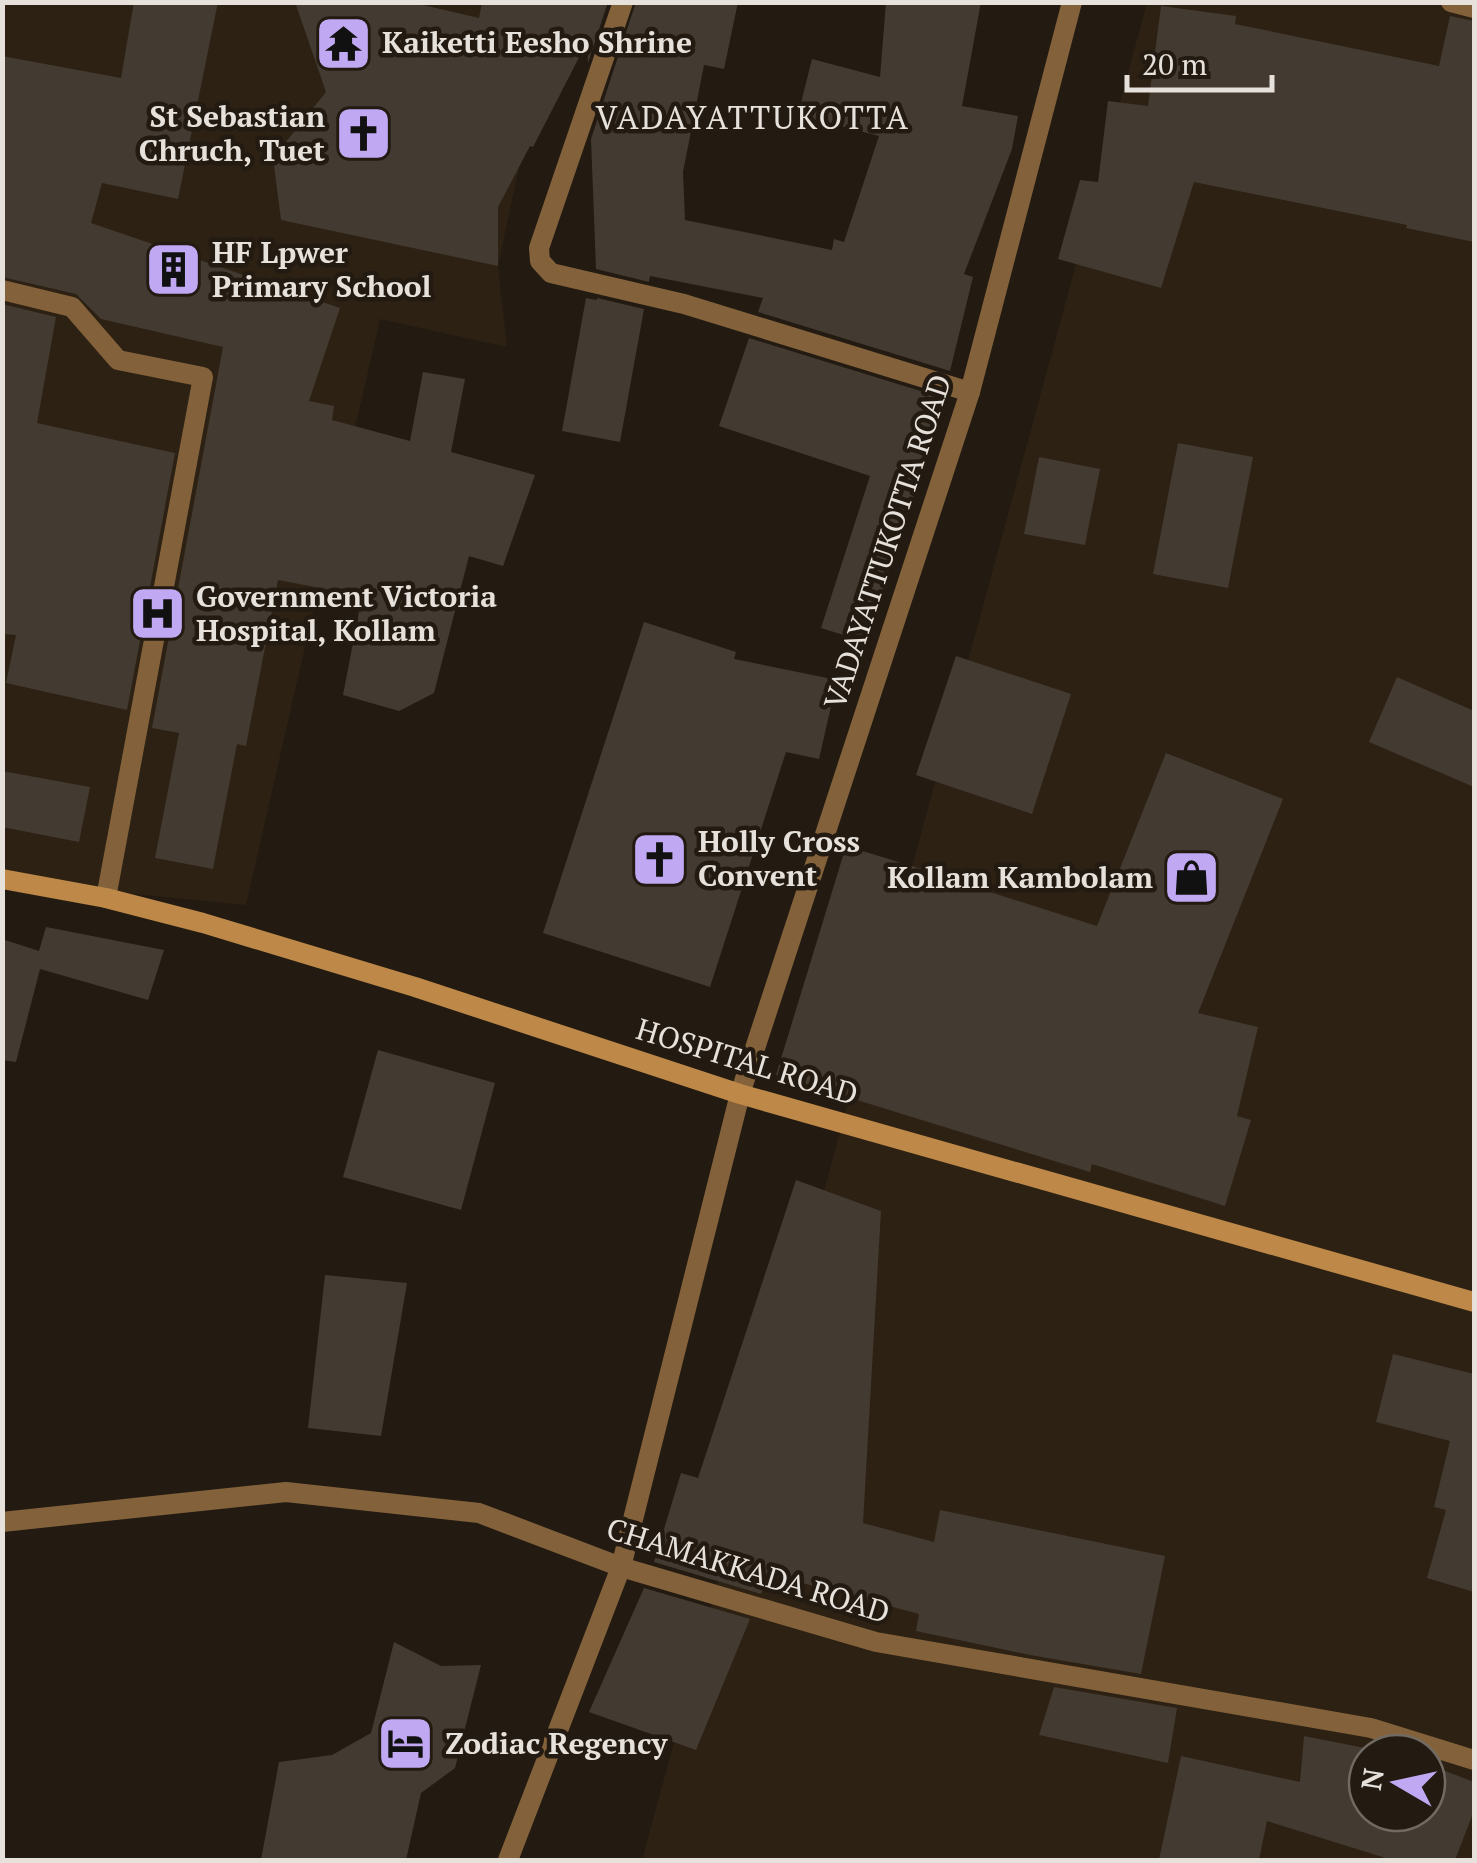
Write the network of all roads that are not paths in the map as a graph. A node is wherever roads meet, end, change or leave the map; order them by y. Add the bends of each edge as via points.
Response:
1 (623, 2) edge
2 (1072, 2) edge
3 (1450, 2) edge
4 (1474, 8) edge
5 (2, 290) edge
6 (970, 392) junction
7 (2, 879) edge
8 (106, 898) junction
9 (740, 1094) junction
10 (1474, 1302) edge
11 (2, 1522) edge
12 (621, 1567) junction
13 (1474, 1760) edge
14 (508, 1860) edge

1 - 6 street via 539,248 540,262 552,273 684,304
2 - 6 street, VADAYATTUKOTTA ROAD
3 - 4 street
5 - 8 street via 72,307 118,360 203,378
6 - 9 street, VADAYATTUKOTTA ROAD
7 - 8 main road, HOSPITAL ROAD
8 - 9 main road, HOSPITAL ROAD via 415,987
9 - 10 main road, HOSPITAL ROAD
9 - 12 street, VADAYATTUKOTTA ROAD
11 - 12 street, CHAMAKKADA ROAD via 286,1492 479,1512
12 - 13 street, CHAMAKKADA ROAD via 876,1642 1372,1728
12 - 14 street, VADAYATTUKOTTA ROAD

